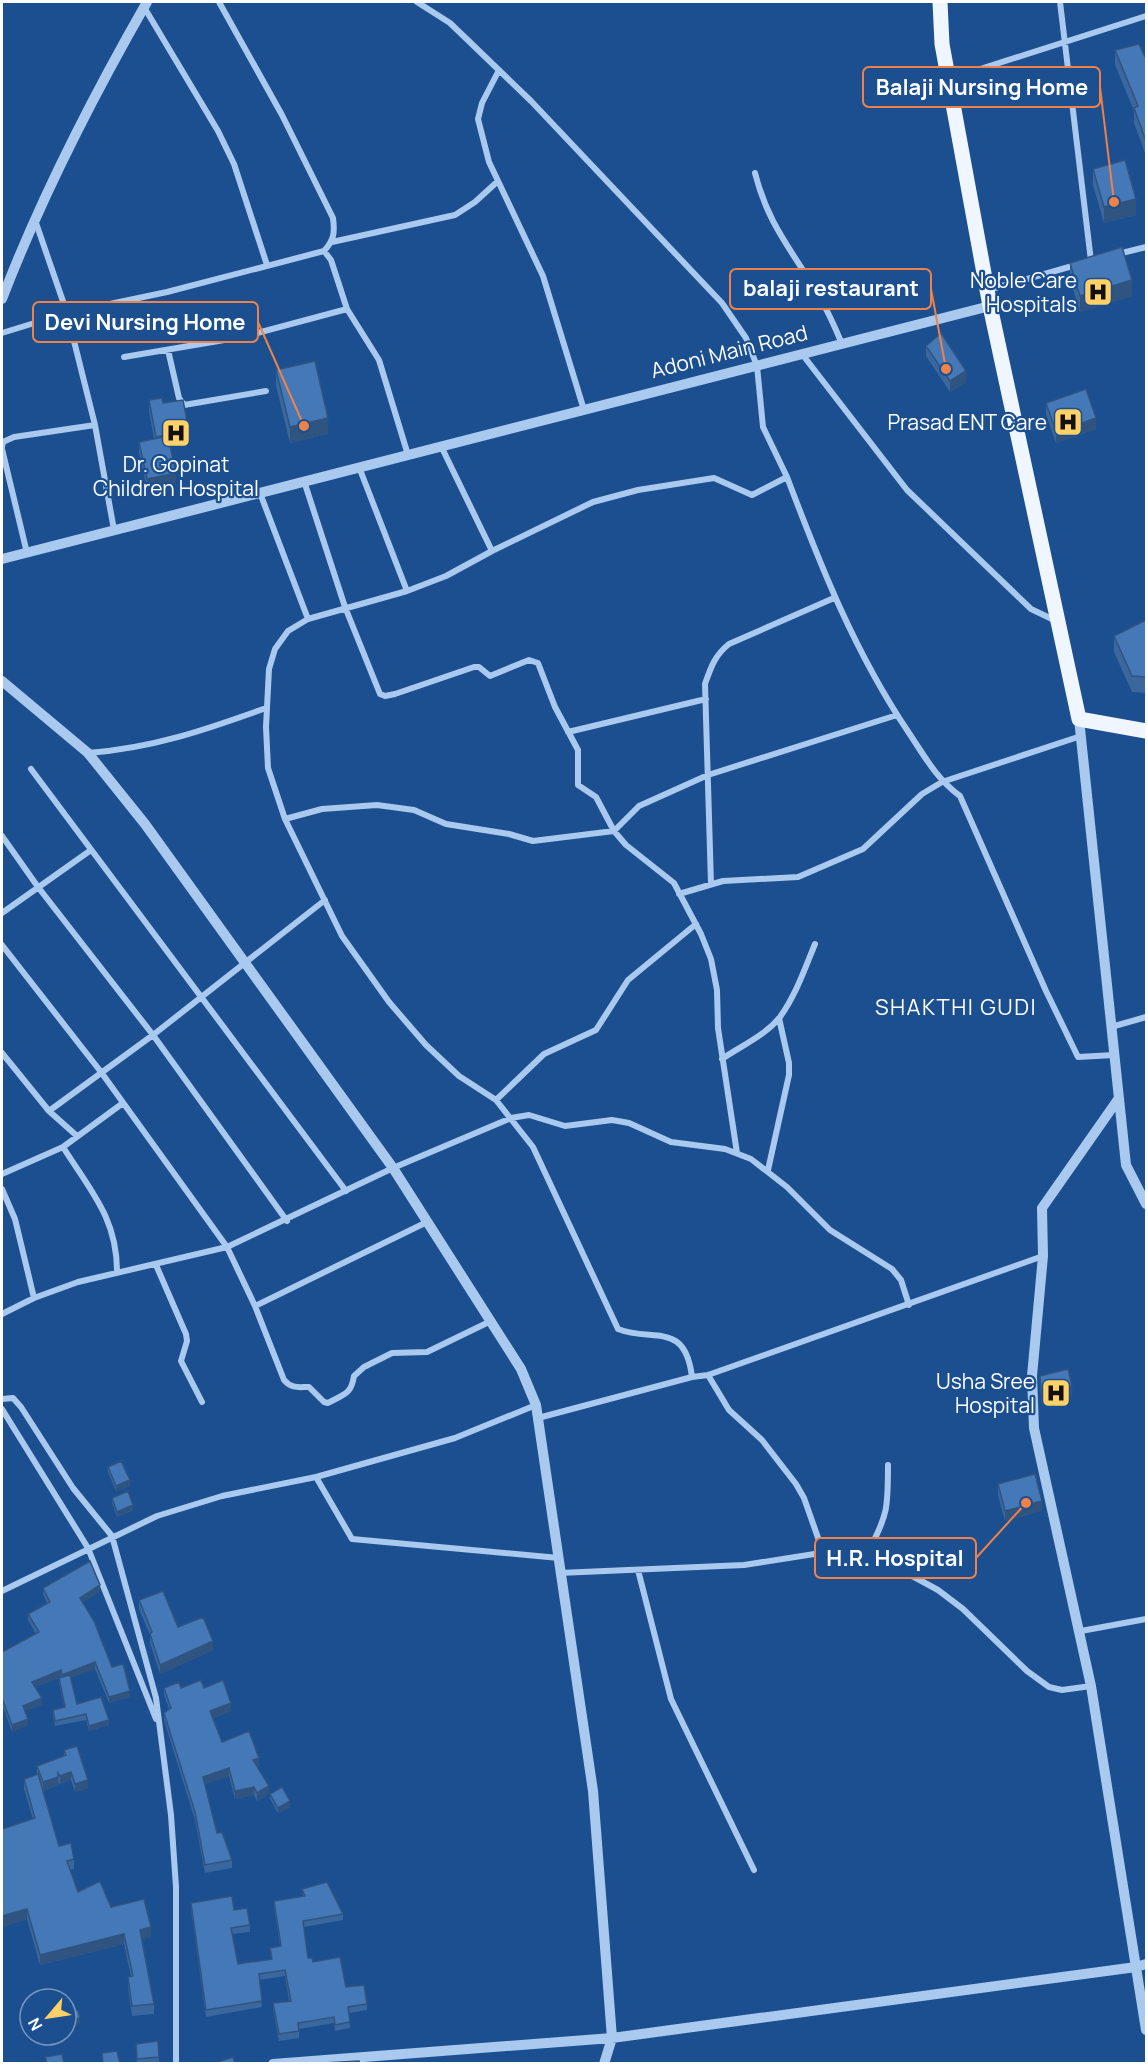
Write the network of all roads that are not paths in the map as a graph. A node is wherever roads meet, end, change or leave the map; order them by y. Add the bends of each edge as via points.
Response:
1 (219, 2) edge
2 (417, 2) edge
3 (930, 2) edge
4 (1060, 2) edge
5 (146, 4) edge
6 (940, 8) edge
7 (1146, 16) edge
8 (1065, 42) junction
9 (499, 70) junction
10 (948, 79) junction
11 (755, 173) dead end
12 (498, 181) junction
13 (34, 216) junction
14 (332, 242) junction
15 (1146, 247) edge
16 (324, 251) junction
17 (1112, 256) edge
18 (1101, 258) edge
19 (1091, 261) junction
20 (267, 265) junction
21 (987, 290) junction
22 (2, 299) edge
23 (990, 306) junction
24 (347, 309) junction
25 (67, 313) junction
26 (2, 333) edge
27 (842, 344) junction
28 (168, 350) junction
29 (802, 354) junction
30 (124, 357) dead end
31 (757, 366) junction
32 (266, 391) dead end
33 (584, 410) junction
34 (95, 425) junction
35 (441, 446) junction
36 (2, 448) edge
37 (408, 455) junction
38 (359, 467) junction
39 (787, 477) junction
40 (304, 481) junction
41 (260, 493) junction
42 (114, 530) junction
43 (492, 551) junction
44 (27, 552) junction
45 (2, 559) edge
46 (407, 591) junction
47 (834, 598) junction
48 (345, 607) junction
49 (308, 619) junction
50 (1058, 621) junction
51 (2, 681) edge
52 (706, 699) junction
53 (266, 708) junction
54 (897, 715) junction
55 (1079, 719) junction
56 (1146, 731) edge
57 (568, 732) junction
58 (1080, 736) junction
59 (87, 753) junction
60 (31, 770) dead end
61 (708, 775) junction
62 (942, 782) junction
63 (285, 819) junction
64 (614, 831) junction
65 (2, 836) edge
66 (91, 850) junction
67 (711, 884) junction
68 (38, 887) junction
69 (679, 894) junction
70 (325, 900) junction
71 (2, 913) edge
72 (696, 924) junction
73 (815, 944) dead end
74 (2, 945) edge
75 (244, 962) junction
76 (202, 997) junction
77 (1146, 1017) edge
78 (779, 1018) junction
79 (1110, 1027) junction
80 (153, 1035) junction
81 (2, 1053) edge
82 (1114, 1055) junction
83 (722, 1059) junction
84 (101, 1072) junction
85 (1119, 1098) junction
86 (496, 1100) junction
87 (123, 1103) junction
88 (49, 1111) junction
89 (511, 1118) junction
90 (77, 1136) junction
91 (63, 1147) junction
92 (737, 1153) junction
93 (393, 1168) junction
94 (768, 1170) junction
95 (2, 1173) edge
96 (2, 1189) edge
97 (346, 1191) junction
98 (1146, 1204) edge
99 (287, 1221) junction
100 (427, 1222) junction
101 (227, 1247) junction
102 (1043, 1256) junction
103 (156, 1265) junction
104 (117, 1271) junction
105 (34, 1298) junction
106 (909, 1305) junction
107 (255, 1306) junction
108 (2, 1314) edge
109 (490, 1321) junction
110 (708, 1375) junction
111 (692, 1377) junction
112 (2, 1399) edge
113 (202, 1402) dead end
114 (536, 1406) junction
115 (2, 1409) edge
116 (538, 1418) junction
117 (888, 1465) dead end
118 (316, 1477) junction
119 (112, 1536) junction
120 (88, 1548) junction
121 (823, 1552) junction
122 (868, 1552) junction
123 (559, 1558) junction
124 (638, 1570) junction
125 (559, 1573) junction
126 (2, 1591) edge
127 (1146, 1619) edge
128 (1081, 1631) junction
129 (1091, 1686) junction
130 (161, 1730) junction
131 (754, 1870) dead end
132 (1141, 1966) edge
133 (1146, 2030) edge
134 (612, 2038) junction
135 (176, 2064) edge
136 (273, 2064) edge
137 (604, 2064) edge

1 - 14 street via 333,218
2 - 9 street via 450,23
3 - 6 street
4 - 8 street
5 - 13 street
5 - 20 street via 234,164
6 - 10 main road
7 - 8 street
8 - 10 street
8 - 19 street
9 - 12 street via 482,102 478,119
9 - 31 street via 722,303 746,338
10 - 21 main road
11 - 27 street via 775,229 822,301
12 - 14 street via 455,215
12 - 33 street via 543,276
13 - 22 street
13 - 25 street
14 - 16 street
15 - 17 street
16 - 20 street
16 - 24 street via 331,260
18 - 19 street
19 - 21 street
20 - 25 street
21 - 23 main road
23 - 27 street, Adoni Main Road
23 - 50 main road
24 - 28 street via 242,338
24 - 37 street via 379,360
25 - 26 street
25 - 34 street
27 - 29 street, Adoni Main Road
28 - 30 street
28 - 32 street via 184,405
29 - 31 street, Adoni Main Road
29 - 50 street via 907,490 1031,609
31 - 33 street, Adoni Main Road
31 - 39 street via 763,427
33 - 35 street, Adoni Main Road
34 - 36 street via 8,438
34 - 42 street
35 - 37 street, Adoni Main Road
35 - 43 street
36 - 44 street
37 - 38 street, Adoni Main Road
38 - 40 street, Adoni Main Road
38 - 46 street
39 - 43 street via 752,495 714,478 638,490 593,502
39 - 47 street
40 - 41 street, Adoni Main Road
40 - 48 street
41 - 42 street, Adoni Main Road
41 - 49 street
42 - 44 street, Adoni Main Road
43 - 46 street via 446,576
44 - 45 street, Adoni Main Road
46 - 48 street
47 - 52 street via 729,644 718,653 705,684
47 - 54 street via 880,690
48 - 49 street
48 - 57 street via 380,694 395,694 474,667 489,676 535,660
49 - 53 street via 288,631 274,649
50 - 55 main road
51 - 59 street
52 - 57 street
52 - 61 street
53 - 59 street via 157,744
53 - 63 street via 268,768
54 - 61 street
54 - 62 street
55 - 56 main road
55 - 58 street
57 - 64 street via 579,757 578,785 596,797
58 - 62 street
58 - 79 street
59 - 75 street via 145,824
60 - 66 street
61 - 64 street via 639,806
61 - 67 street
62 - 67 street via 922,794 863,849 798,877 723,880
62 - 82 street via 960,796 1078,1057
63 - 64 street via 322,809 377,805 414,810 446,824 533,841
63 - 70 street
64 - 69 street via 642,859 660,870
65 - 68 street
66 - 68 street
66 - 76 street
67 - 69 street
68 - 71 street
68 - 80 street
69 - 72 street
70 - 75 street
70 - 86 street via 342,936 388,1002 459,1076
72 - 83 street via 711,959
72 - 86 street via 628,980 596,1030 544,1054
73 - 78 street
74 - 84 street
75 - 76 street
75 - 93 street
76 - 80 street
76 - 97 street
77 - 79 street
78 - 83 street
78 - 94 street via 789,1075
79 - 82 street
80 - 84 street
80 - 99 street
81 - 88 street
82 - 85 street
83 - 92 street
84 - 87 street
84 - 88 street
85 - 98 street via 1126,1165
85 - 102 street via 1042,1208
86 - 89 street
87 - 90 street
87 - 101 street
88 - 90 street
89 - 92 street via 530,1115 565,1126 612,1120 629,1123 671,1142
89 - 93 street
89 - 111 street via 537,1156 618,1329 674,1340 686,1351
90 - 91 street
91 - 95 street
91 - 104 street via 107,1215 114,1233
92 - 94 street
93 - 97 street
93 - 100 street
94 - 106 street via 830,1230 892,1269
96 - 105 street via 15,1220
97 - 99 street
99 - 101 street
100 - 107 street
100 - 109 street
101 - 103 street
101 - 107 street
102 - 106 street
102 - 128 street via 1032,1376 1034,1428
103 - 104 street
103 - 113 street via 188,1341 181,1361
104 - 105 street
105 - 108 street
106 - 110 street
107 - 109 street via 284,1380 294,1388 309,1387 328,1403 349,1392 354,1376 364,1367 392,1353 427,1352
109 - 114 street via 521,1369
110 - 111 street
110 - 121 street via 729,1410 762,1440 796,1484
111 - 116 street
112 - 119 street via 13,1398 21,1407 67,1479
114 - 116 street
114 - 118 street via 455,1438
115 - 120 street
116 - 123 street
117 - 122 street via 888,1508
118 - 119 street via 222,1496 156,1516
118 - 123 street via 352,1539
119 - 120 street
119 - 130 street
120 - 126 street
120 - 130 street
121 - 122 street
121 - 124 street via 744,1565
122 - 129 street via 938,1590 1049,1687
123 - 125 street
124 - 125 street
124 - 131 street via 671,1699
125 - 134 street via 593,1791
127 - 128 street
128 - 129 street
129 - 132 street
130 - 135 street via 176,1887
132 - 133 street
132 - 134 street
134 - 136 street
134 - 137 street

